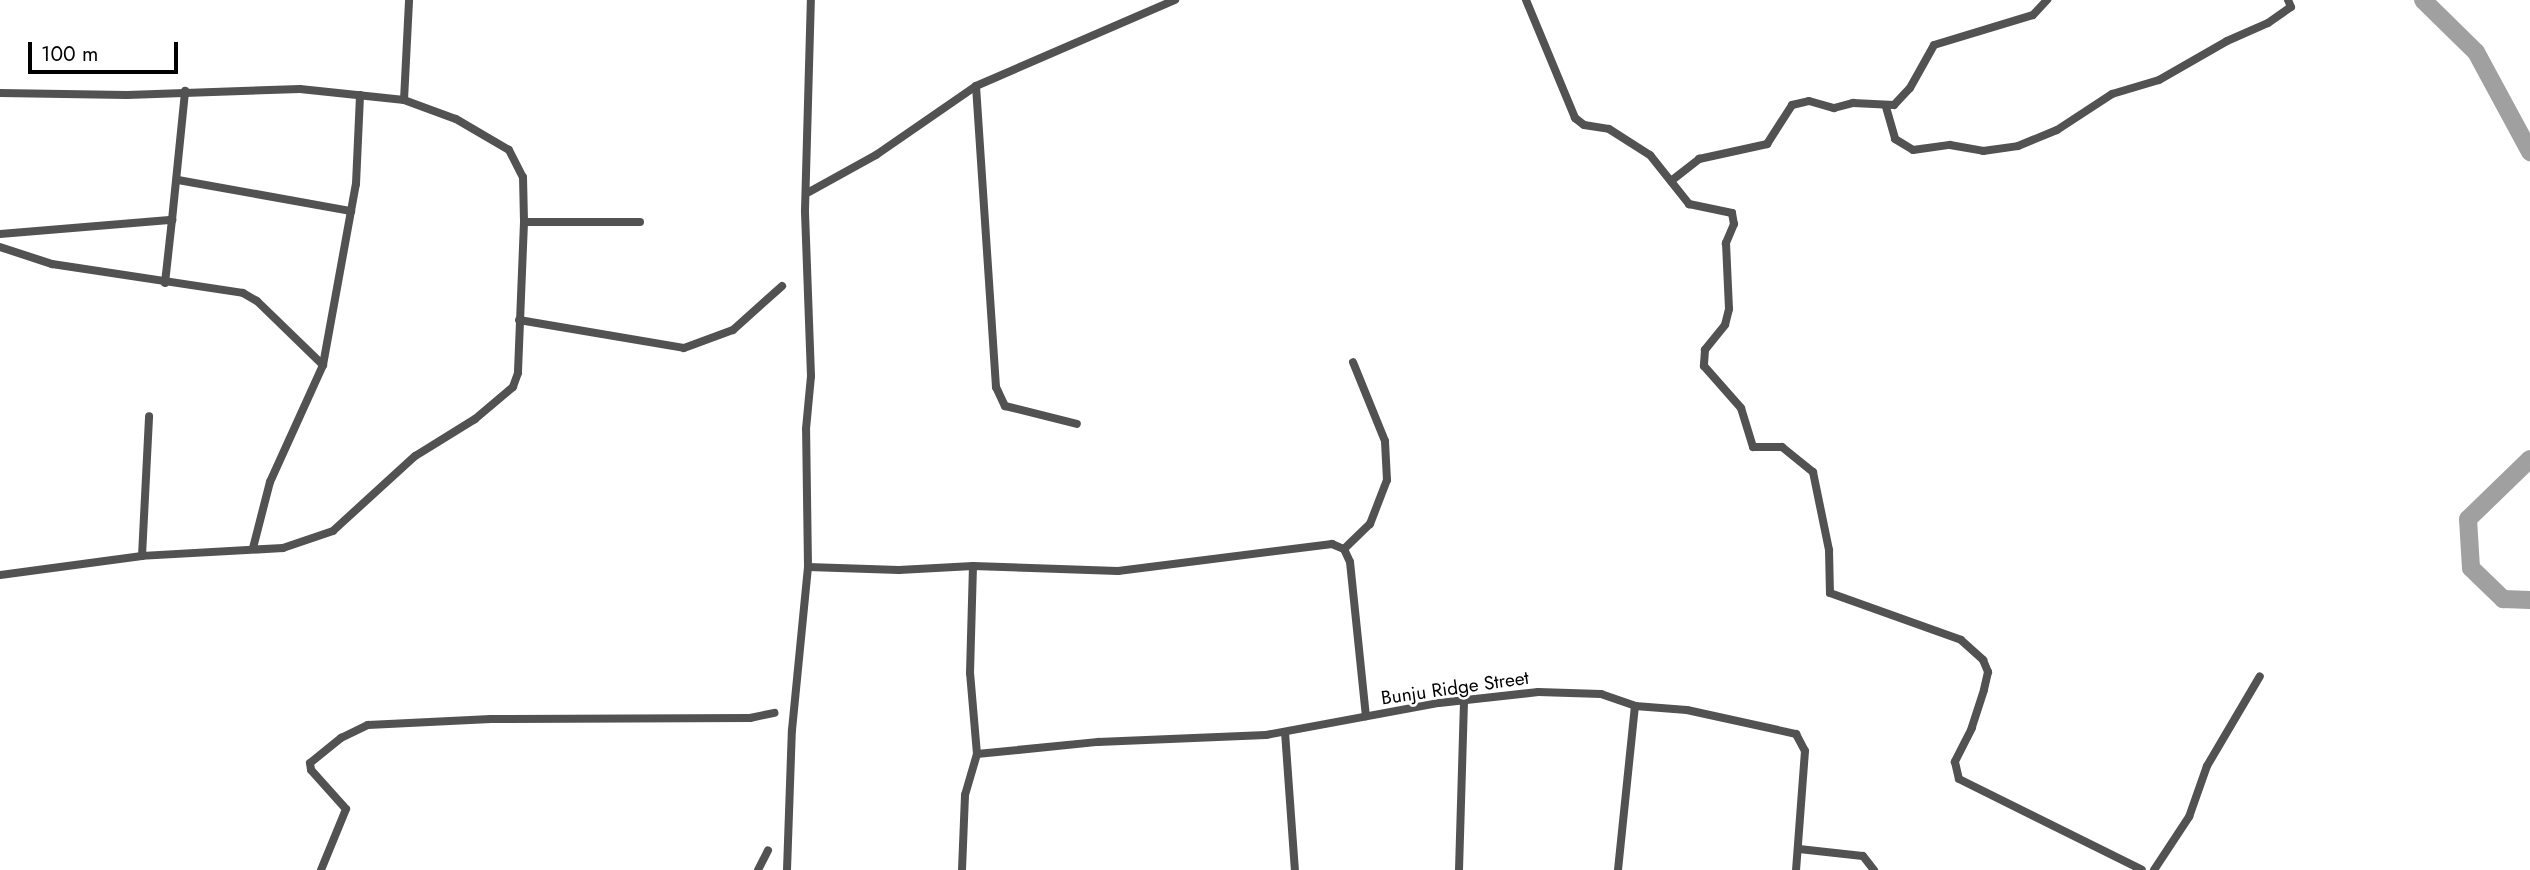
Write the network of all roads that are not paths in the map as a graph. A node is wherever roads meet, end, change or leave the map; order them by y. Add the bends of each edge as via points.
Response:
1 (409, 0) edge
2 (811, 0) edge
3 (1175, 0) edge
4 (1526, 0) edge
5 (2047, 0) edge
6 (2288, 0) edge
7 (976, 86) junction
8 (185, 91) junction
9 (0, 93) edge
10 (360, 95) junction
11 (404, 100) junction
12 (1886, 107) junction
13 (178, 180) junction
14 (1671, 181) junction
15 (809, 192) junction
16 (351, 211) junction
17 (172, 220) junction
18 (524, 222) junction
19 (640, 222) dead end
20 (0, 234) edge
21 (0, 247) edge
22 (165, 283) junction
23 (782, 286) dead end
24 (519, 320) junction
25 (1353, 362) dead end
26 (323, 365) junction
27 (149, 416) dead end
28 (1077, 424) dead end
29 (253, 548) junction
30 (1344, 549) junction
31 (142, 556) junction
32 (973, 566) junction
33 (808, 567) junction
34 (0, 575) edge
35 (2260, 676) dead end
36 (1464, 701) junction
37 (1635, 706) junction
38 (774, 713) dead end
39 (1366, 716) junction
40 (1285, 732) junction
41 (978, 754) junction
42 (1799, 849) junction
43 (768, 850) dead end
44 (321, 870) edge
45 (758, 870) edge
46 (788, 870) edge
47 (962, 870) edge
48 (1295, 870) edge
49 (1458, 870) edge
50 (1618, 870) edge
51 (1796, 870) edge
52 (1874, 870) edge
53 (2142, 870) edge
54 (2154, 870) edge

1 - 11 street
2 - 15 street
3 - 7 street
4 - 14 street via 1574,118 1584,125 1609,129 1650,155
5 - 12 street via 2033,15 1934,45 1910,88
6 - 12 street via 2291,7 2268,23 2159,80 2112,93 2057,130 2018,146 1983,150 1950,145 1913,150 1895,139
7 - 15 street via 876,155
7 - 28 street via 996,387 1000,400 1013,410
8 - 9 street
8 - 10 street via 300,89
8 - 13 street
10 - 11 street
10 - 16 street via 360,148
11 - 18 street via 456,119 509,150 523,177
12 - 14 street via 1853,103 1834,108 1809,101 1792,105 1767,144 1699,159
13 - 16 street
13 - 17 street
14 - 53 street via 1689,204 1732,213 1734,224 1726,243 1729,309 1725,325 1706,350 1704,366 1741,408 1753,447 1782,447 1813,472 1829,550 1830,593 1901,615 1974,650 1988,672 1972,728 1955,762 1959,779
15 - 33 street via 805,210 811,376 806,429
16 - 26 street
17 - 20 street
17 - 22 street
18 - 19 street
18 - 24 street
21 - 22 street via 52,264
22 - 26 street via 249,296
23 - 24 street via 733,330 684,348
24 - 29 street via 518,373 501,400 415,456 366,505 319,540 283,548
25 - 30 street via 1385,441 1387,480 1370,524
26 - 29 street via 270,482
27 - 31 street
29 - 31 street
30 - 32 street via 1332,544 1118,572
30 - 39 street via 1350,562
31 - 34 street
32 - 33 street via 898,570
32 - 41 street via 970,673
33 - 46 street via 792,730
35 - 54 street via 2207,766 2189,817
36 - 37 street, Bunju Ridge Street via 1538,692 1601,694
36 - 39 street, Bunju Ridge Street
36 - 49 street
37 - 42 street, Bunju Ridge Street via 1687,710 1796,734 1805,751
37 - 50 street
38 - 44 street via 750,718 491,719 368,725 341,738 310,763 311,770 346,809
39 - 40 street, Bunju Ridge Street
40 - 41 street, Bunju Ridge Street
40 - 48 street
41 - 47 street via 965,795
42 - 51 street, Bunju Ridge Street
42 - 52 street via 1854,853 1871,861
43 - 45 street

